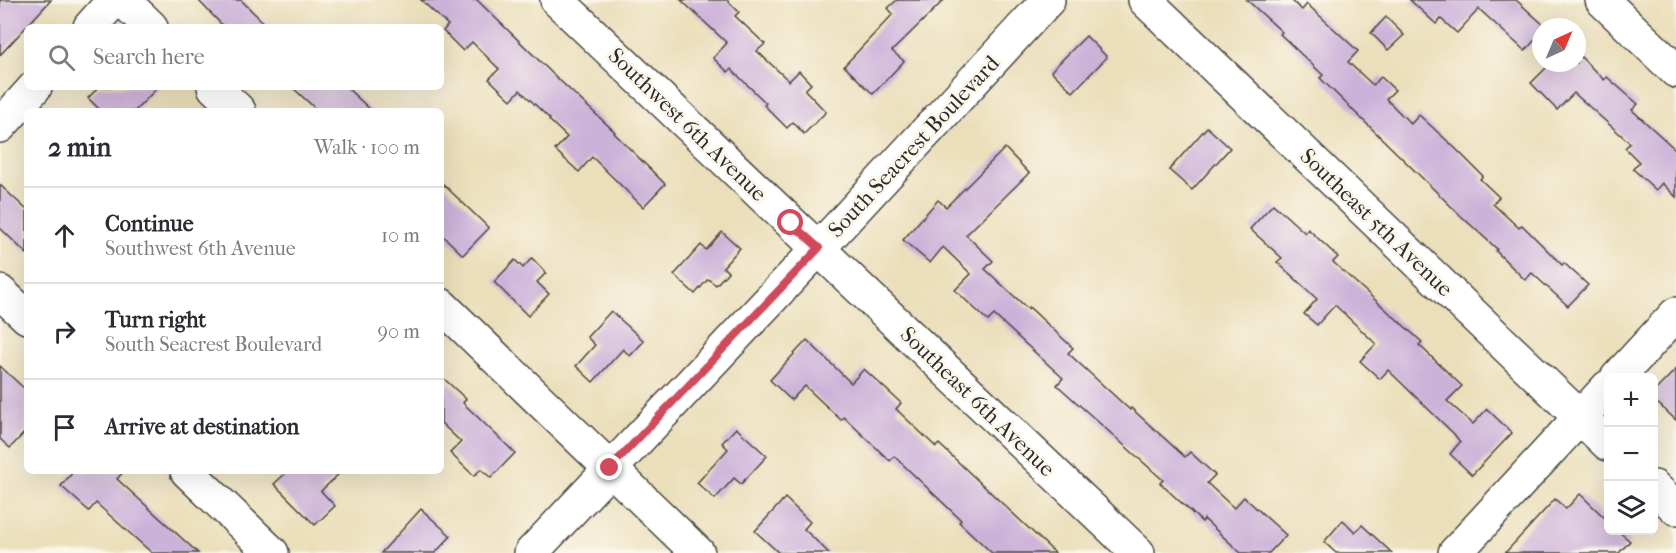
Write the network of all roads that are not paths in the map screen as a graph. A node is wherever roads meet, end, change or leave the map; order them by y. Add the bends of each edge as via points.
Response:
1 (114, 0) edge
2 (123, 0) edge
3 (557, 0) edge
4 (1048, 0) edge
5 (1145, 0) edge
6 (1602, 0) edge
7 (93, 24) edge
8 (149, 24) edge
9 (1676, 71) edge
10 (32, 90) edge
11 (217, 90) edge
12 (236, 108) edge
13 (0, 126) edge
14 (819, 248) junction
15 (0, 291) edge
16 (444, 308) edge
17 (24, 314) edge
18 (1676, 314) edge
19 (1622, 373) edge
20 (1604, 391) edge
21 (1580, 417) junction
22 (1604, 440) edge
23 (610, 468) junction
24 (190, 474) edge
25 (1658, 492) edge
26 (1676, 508) edge
27 (272, 553) edge
28 (531, 553) edge
29 (698, 553) edge
30 (1138, 553) edge
31 (1455, 553) edge

1 - 7 street
2 - 8 street
3 - 14 street, Southwest 6th Avenue
4 - 14 street, South Seacrest Boulevard
5 - 21 street, Southeast 5th Avenue
6 - 9 street
10 - 13 street
11 - 12 street
14 - 23 street, South Seacrest Boulevard
14 - 30 street, Southeast 6th Avenue
15 - 17 street
16 - 23 street
18 - 19 street
20 - 21 street
21 - 22 street, Southeast 5th Avenue
21 - 31 street
23 - 28 street, South Seacrest Boulevard
23 - 29 street
24 - 27 street
25 - 26 street

